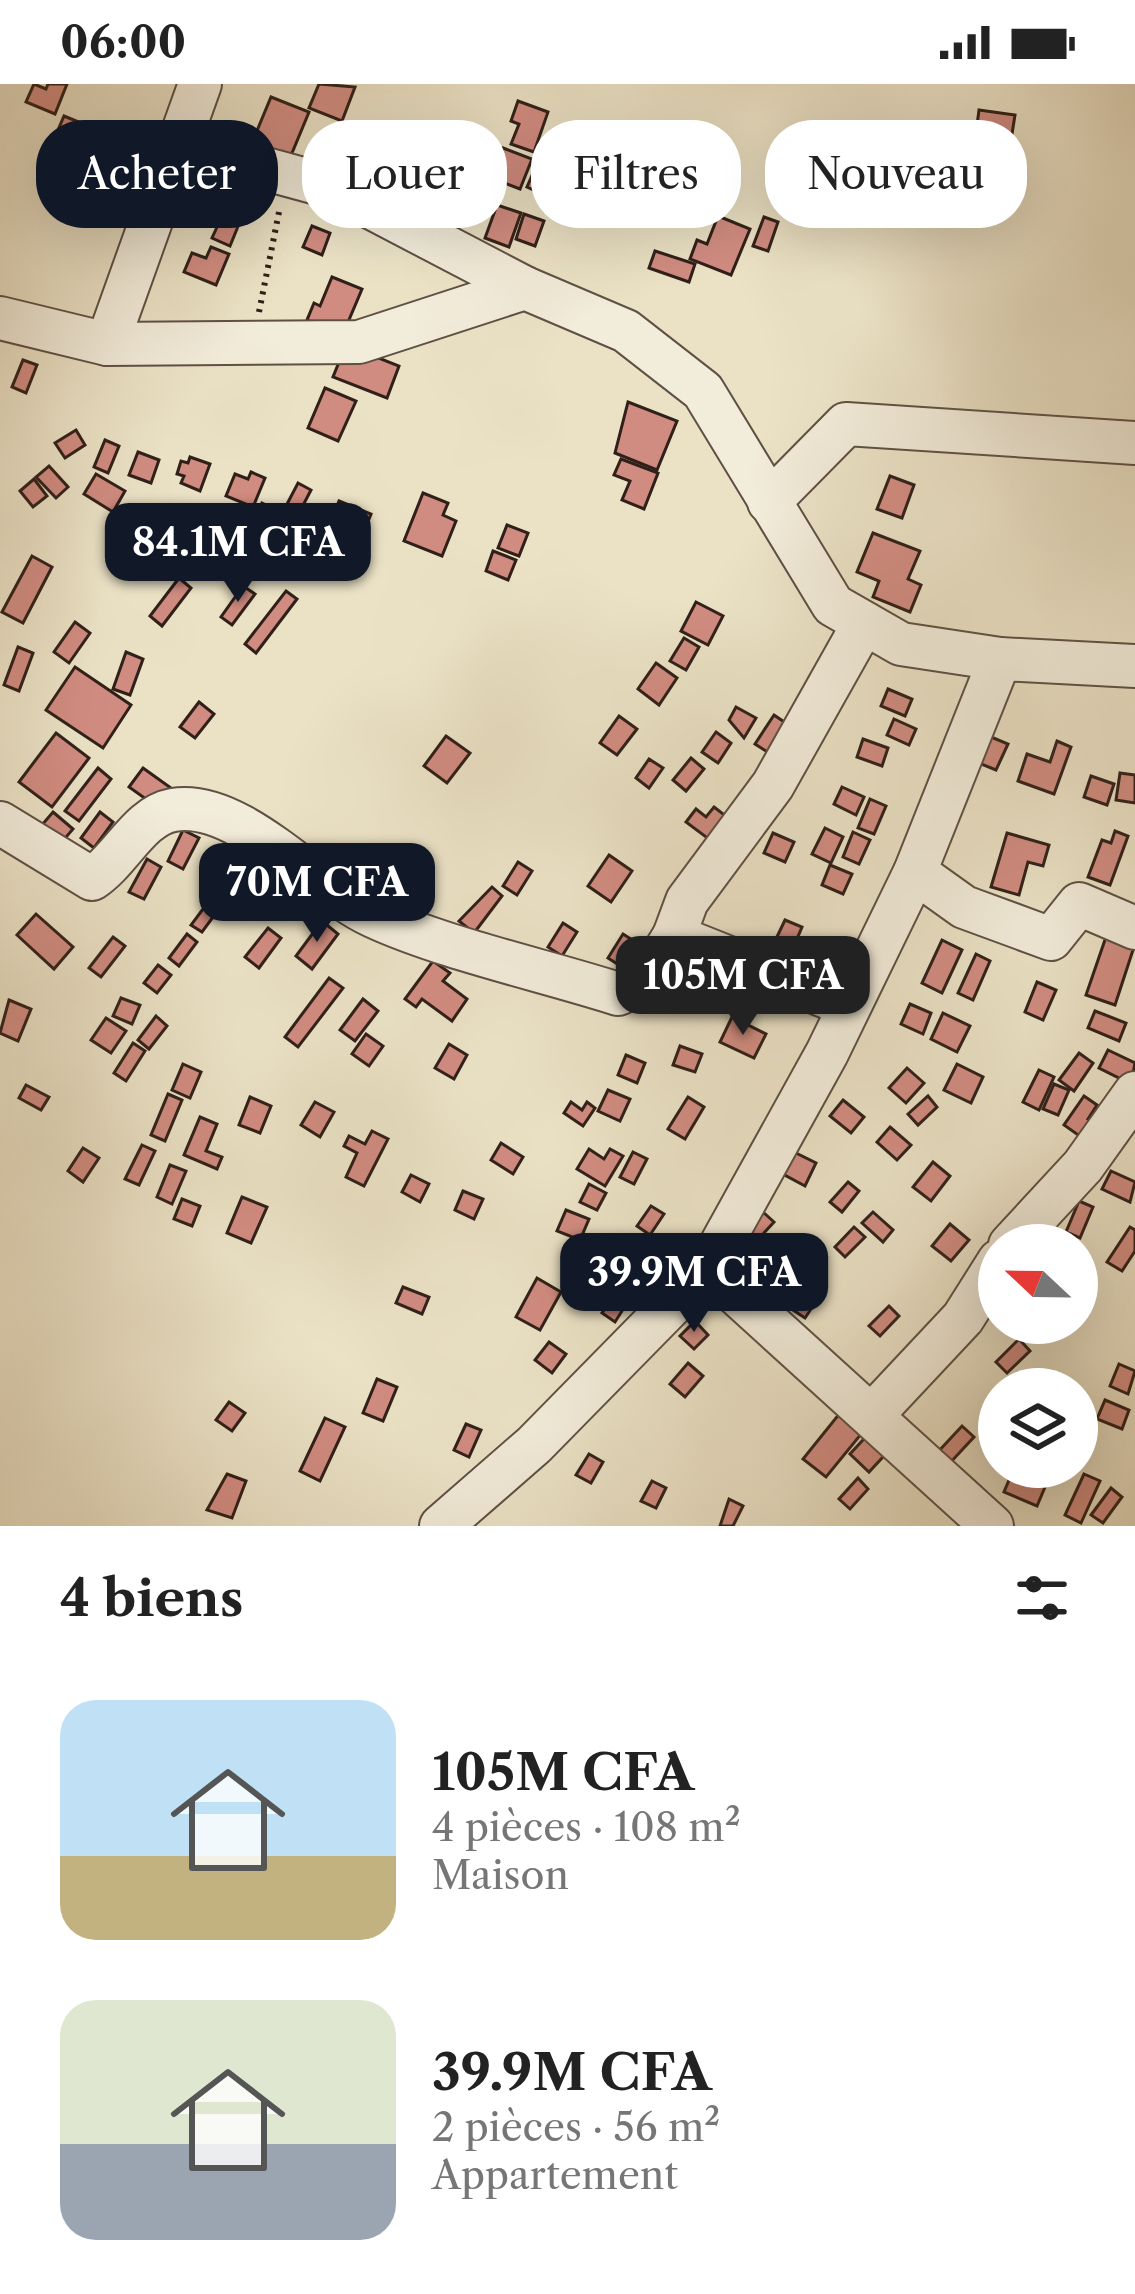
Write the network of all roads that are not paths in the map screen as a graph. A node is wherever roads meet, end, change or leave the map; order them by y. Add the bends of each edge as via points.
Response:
1 (200, 84) edge
2 (186, 120) edge
3 (278, 173) edge
4 (148, 228) edge
5 (525, 288) junction
6 (0, 318) edge
7 (107, 344) junction
8 (1135, 443) edge
9 (769, 502) junction
10 (864, 623) junction
11 (1000, 659) junction
12 (1135, 666) edge
13 (0, 823) edge
14 (915, 872) junction
15 (1135, 928) edge
16 (674, 936) junction
17 (847, 1005) junction
18 (1135, 1093) edge
19 (1029, 1224) edge
20 (708, 1268) junction
21 (978, 1294) edge
22 (873, 1414) junction
23 (441, 1526) edge
24 (992, 1526) edge

1 - 2 street
3 - 5 street via 332,187
4 - 7 street
5 - 7 street via 359,342
5 - 9 street via 626,331 703,391
6 - 7 street
8 - 9 street via 846,424
9 - 10 street via 833,604
10 - 11 street via 901,644
10 - 16 street via 773,784 687,901
11 - 12 street
11 - 14 street
13 - 16 street via 92,879 117,862 150,818 177,809 214,815 290,857 370,916 618,994 647,980
14 - 15 street via 964,907 1051,939 1078,904
14 - 17 street
16 - 17 street
17 - 20 street
18 - 19 street
20 - 22 street
20 - 23 street via 534,1445
21 - 22 street
22 - 24 street

